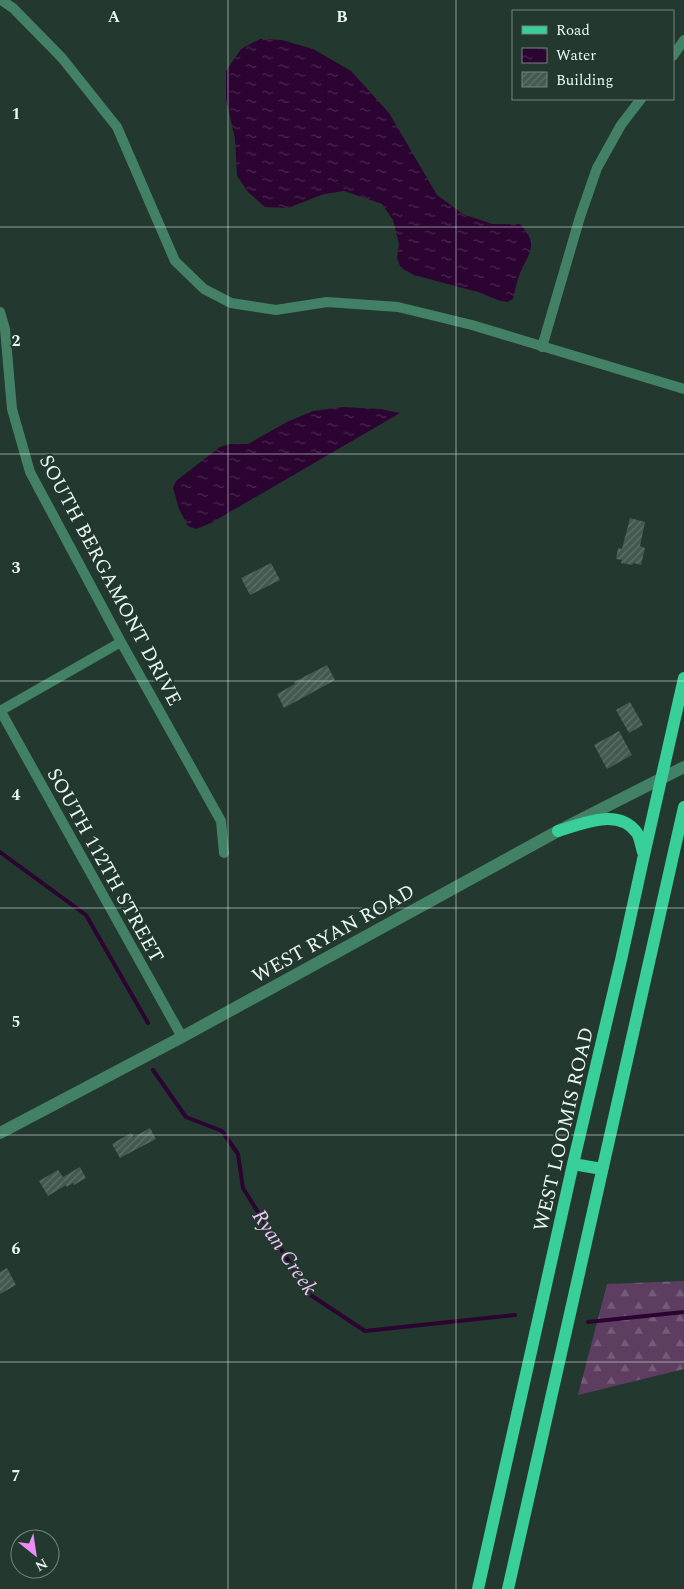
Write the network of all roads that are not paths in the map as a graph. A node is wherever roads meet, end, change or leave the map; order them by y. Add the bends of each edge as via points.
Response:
1 (1, 0) edge
2 (684, 40) edge
3 (674, 55) edge
4 (640, 100) edge
5 (0, 312) edge
6 (542, 347) junction
7 (684, 389) edge
8 (121, 642) junction
9 (684, 678) edge
10 (0, 710) edge
11 (684, 767) edge
12 (660, 779) junction
13 (684, 806) edge
14 (558, 831) junction
15 (224, 853) dead end
16 (644, 854) junction
17 (182, 1037) junction
18 (0, 1133) edge
19 (573, 1164) junction
20 (602, 1169) junction
21 (478, 1589) edge
22 (508, 1589) edge

1 - 6 street via 62,58 117,127 175,261 204,289 231,303 276,310 328,302 398,306
2 - 3 street
4 - 6 street via 621,125 597,168
5 - 8 street, SOUTH BERGAMONT DRIVE via 5,329 12,409 30,472
6 - 7 street
8 - 10 street
8 - 15 street, SOUTH BERGAMONT DRIVE via 221,820
9 - 12 main road, WEST LOOMIS ROAD
10 - 17 street, SOUTH 112TH STREET
11 - 12 street, WEST RYAN ROAD
12 - 14 street, WEST RYAN ROAD
12 - 16 main road, WEST LOOMIS ROAD
13 - 20 main road
14 - 16 main road via 596,820 621,821 638,835
14 - 17 street, WEST RYAN ROAD
16 - 19 main road, WEST LOOMIS ROAD
17 - 18 street, WEST RYAN ROAD
19 - 20 main road
19 - 21 main road, WEST LOOMIS ROAD
20 - 22 main road

